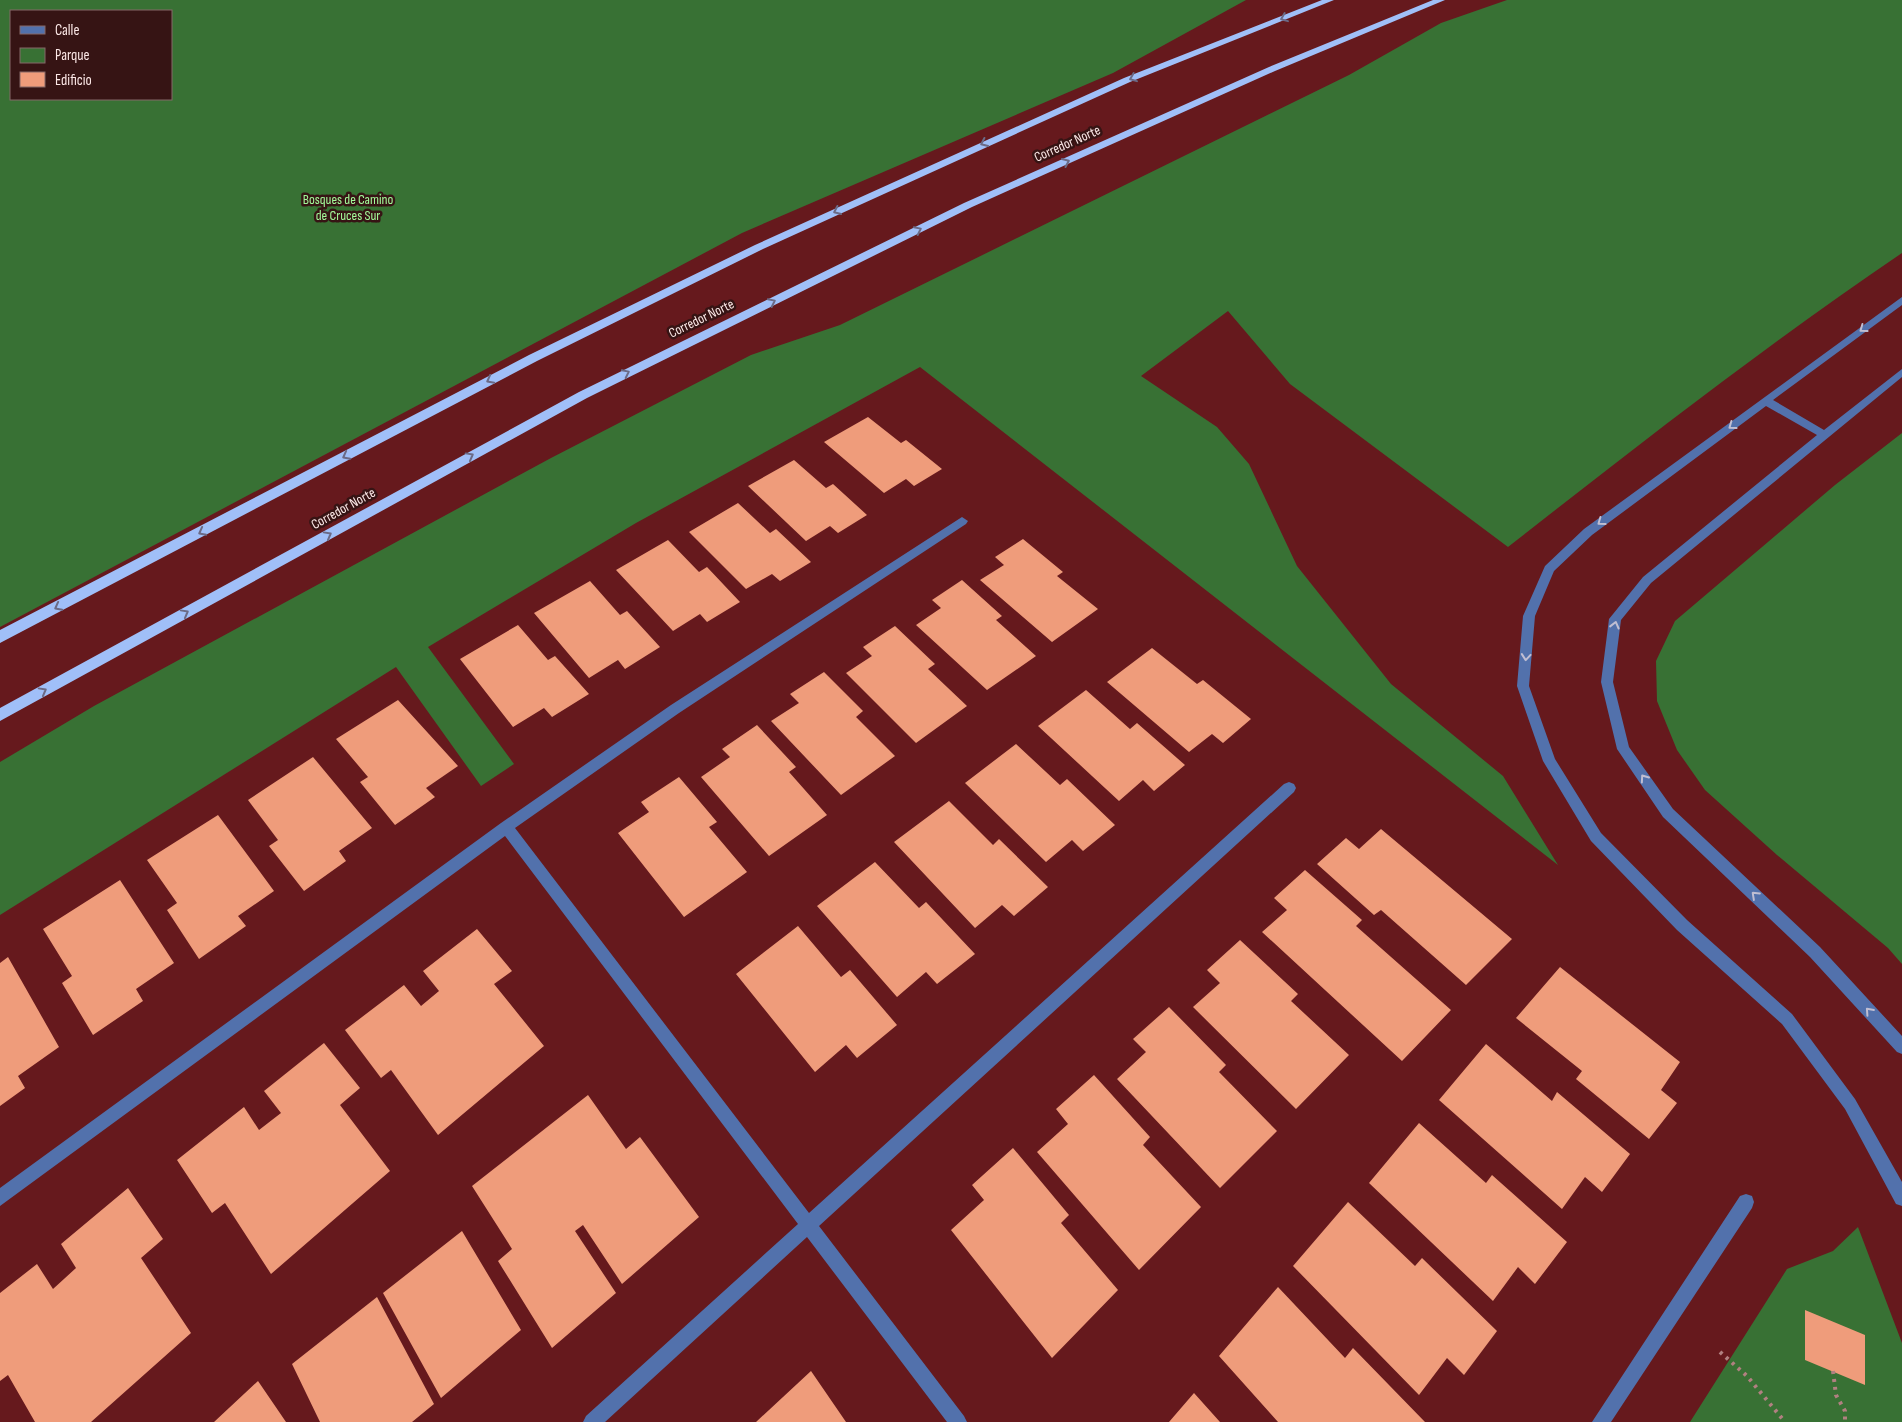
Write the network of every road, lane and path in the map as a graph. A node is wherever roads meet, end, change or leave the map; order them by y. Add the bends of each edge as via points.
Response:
1 (1330, 0) edge
2 (1441, 0) edge
3 (1902, 300) edge
4 (1902, 372) edge
5 (1766, 401) junction
6 (1825, 435) junction
7 (962, 521) dead end
8 (0, 638) edge
9 (0, 715) edge
10 (1289, 788) dead end
11 (506, 827) junction
12 (1902, 1047) edge
13 (0, 1198) edge
14 (1902, 1198) edge
15 (1746, 1202) dead end
16 (810, 1226) junction
17 (1720, 1352) dead end
18 (1833, 1372) dead end
19 (592, 1422) edge
20 (958, 1422) edge
21 (1602, 1422) edge
22 (1785, 1422) edge
23 (1845, 1422) edge

1 -> 8 highway via 1127,80 758,247 533,358
9 -> 2 highway, Corredor Norte via 582,394 968,205 1272,69
3 -> 5 street
4 - 6 street
5 - 6 street
5 -> 14 street via 1588,532 1549,569 1530,616 1524,686 1549,761 1596,837 1682,925 1787,1019 1850,1104
12 -> 6 street via 1816,952 1668,813 1623,749 1607,682 1615,619 1647,580
7 - 11 street via 675,709
10 - 16 street
11 - 13 street
11 - 16 street
15 - 21 street
16 - 19 street
16 - 20 street
17 - 22 path via 1747,1376
18 - 23 path via 1836,1395 1846,1411

